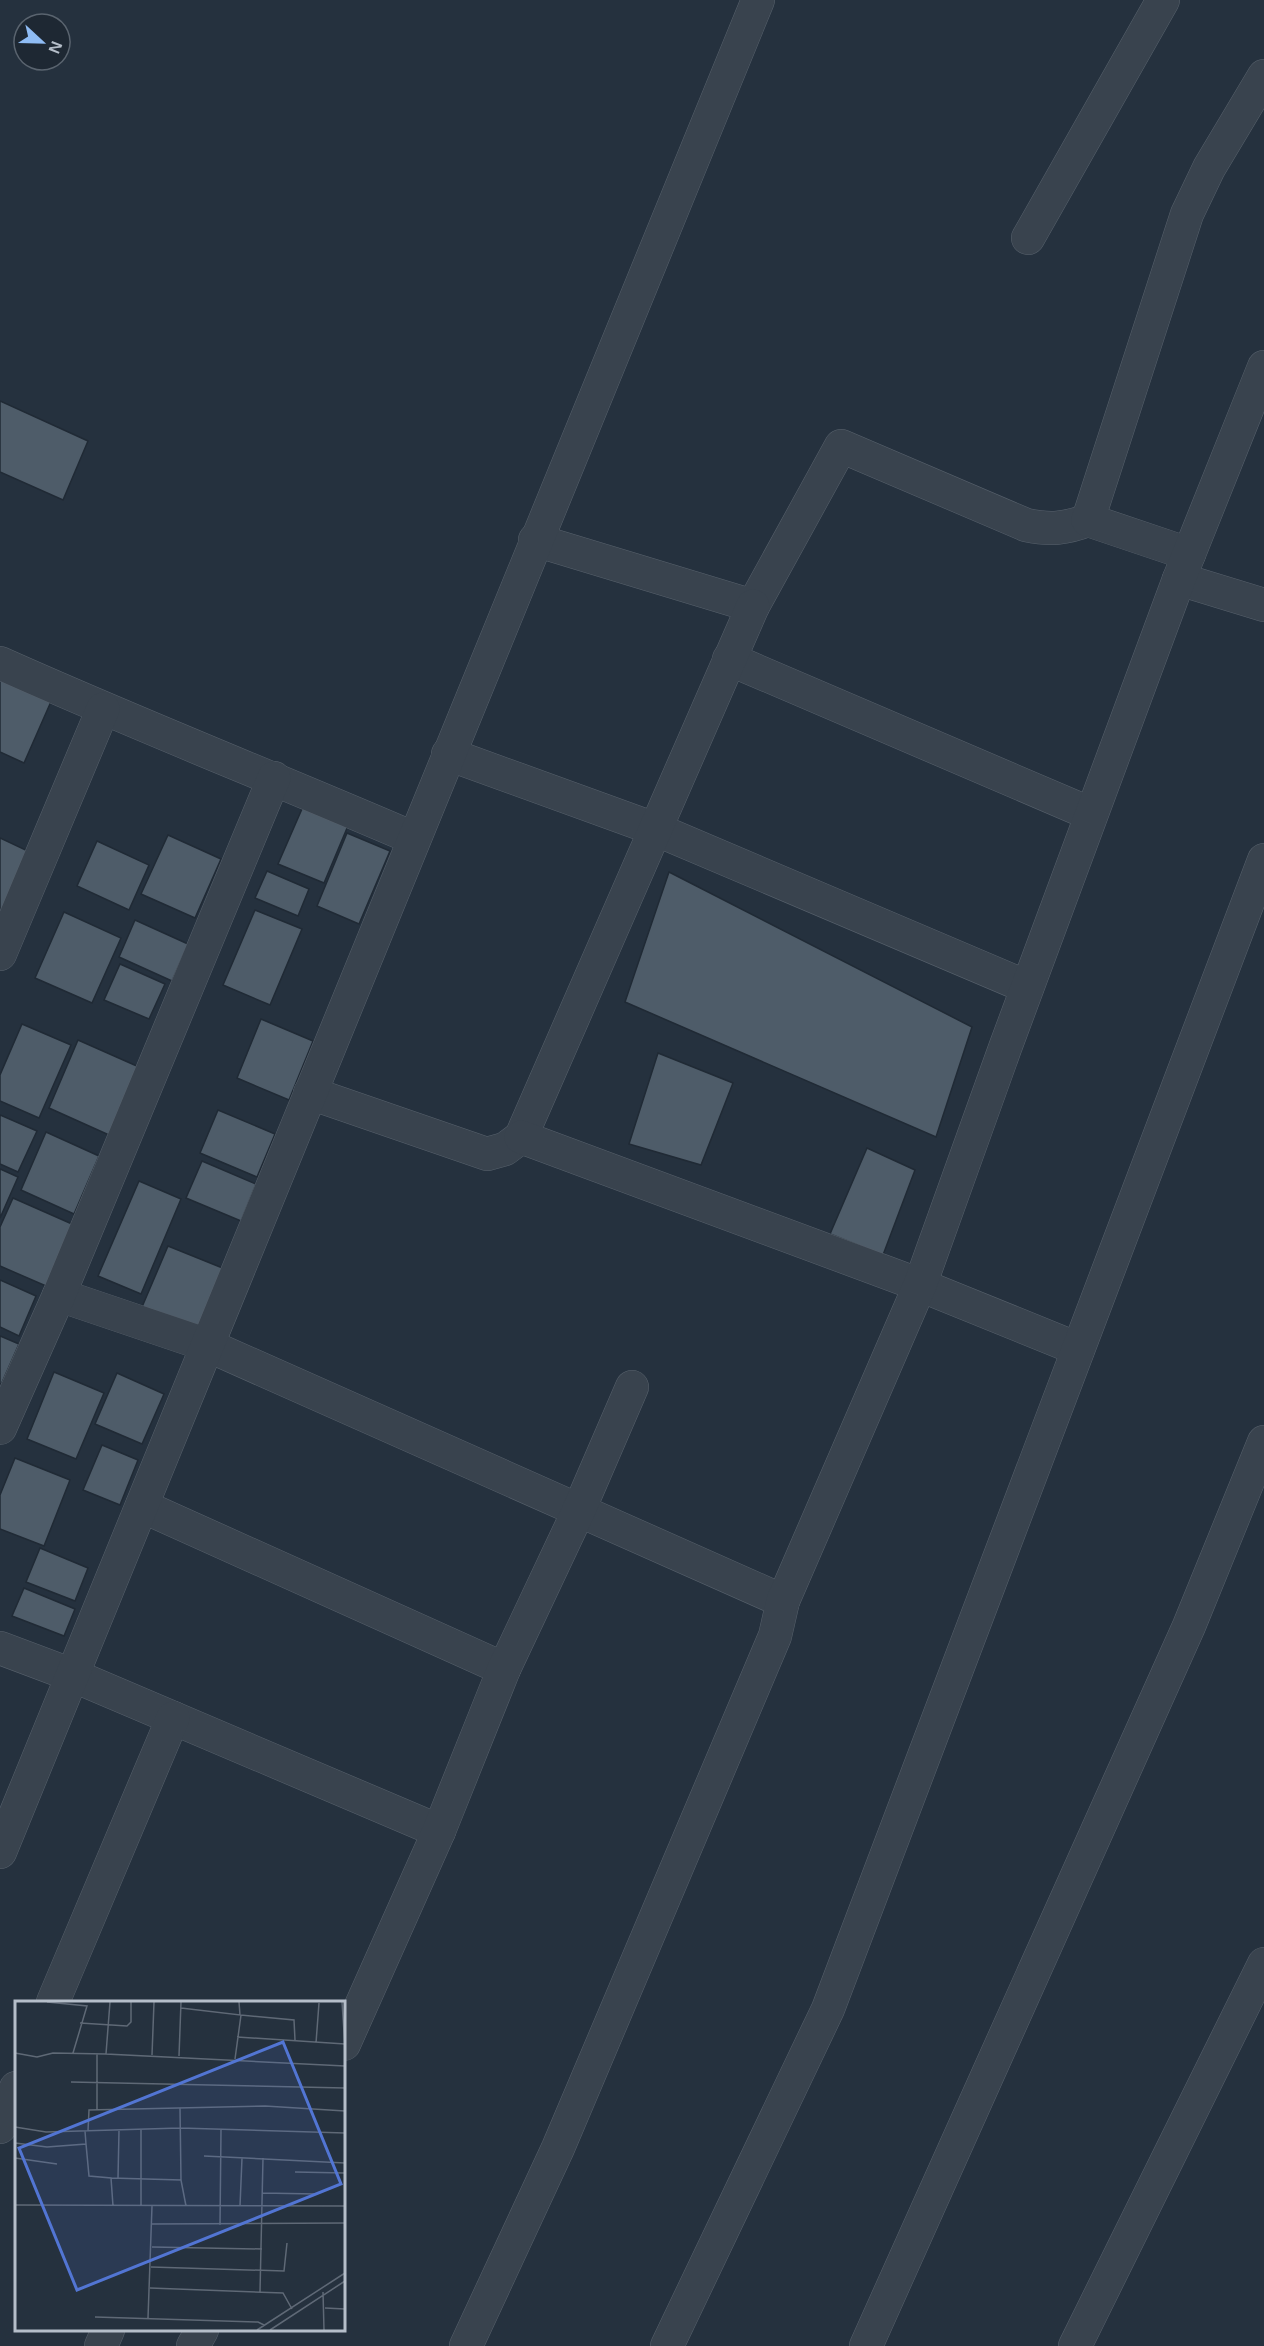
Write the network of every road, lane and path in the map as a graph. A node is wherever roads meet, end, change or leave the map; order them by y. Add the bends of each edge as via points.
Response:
1 (758, 0) edge
2 (1163, 0) edge
3 (1264, 76) edge
4 (1028, 238) dead end
5 (1264, 367) edge
6 (1088, 520) junction
7 (535, 540) junction
8 (1184, 567) junction
9 (1264, 605) edge
10 (753, 606) junction
11 (729, 659) junction
12 (0, 663) edge
13 (103, 709) junction
14 (448, 754) junction
15 (274, 778) junction
16 (1091, 814) junction
17 (655, 829) junction
18 (413, 838) junction
19 (1264, 860) edge
20 (0, 954) edge
21 (1027, 987) junction
22 (310, 1093) junction
23 (521, 1137) junction
24 (920, 1285) junction
25 (59, 1295) junction
26 (207, 1345) junction
27 (1078, 1349) junction
28 (632, 1387) dead end
29 (0, 1428) edge
30 (1264, 1442) edge
31 (142, 1506) junction
32 (578, 1512) junction
33 (783, 1602) junction
34 (0, 1648) edge
35 (504, 1669) junction
36 (72, 1675) junction
37 (173, 1718) junction
38 (439, 1831) junction
39 (0, 1852) edge
40 (1264, 1964) edge
41 (53, 2001) edge
42 (345, 2042) edge
43 (15, 2090) edge
44 (0, 2127) edge
45 (108, 2331) edge
46 (201, 2331) edge
47 (101, 2346) edge
48 (193, 2346) edge
49 (466, 2346) edge
50 (667, 2346) edge
51 (866, 2346) edge
52 (1075, 2346) edge

1 - 7 street
2 - 4 street
3 - 6 street via 1209,168 1187,214
5 - 8 street
6 - 8 street
6 - 10 street via 1068,528 1047,530 1026,525 841,446
7 - 10 street
7 - 14 street
8 - 9 street
8 - 16 street
10 - 11 street
11 - 16 street
11 - 17 street
12 - 13 street
13 - 15 street
13 - 20 street
14 - 17 street
14 - 18 street
15 - 18 street
15 - 25 street
16 - 21 street
17 - 21 street
17 - 23 street
18 - 22 street
19 - 27 street
21 - 24 street
22 - 23 street via 487,1154 504,1149
22 - 26 street
23 - 24 street
24 - 27 street
24 - 33 street
25 - 26 street
25 - 29 street
26 - 31 street
26 - 32 street
27 - 50 street via 828,2009
28 - 32 street
30 - 51 street via 1189,1626
31 - 35 street
31 - 36 street
32 - 33 street
32 - 35 street
33 - 49 street via 775,1636 572,2116
34 - 36 street
35 - 38 street
36 - 37 street
36 - 39 street
37 - 38 street
37 - 41 street
38 - 42 street
40 - 52 street
43 - 44 street
45 - 47 street
46 - 48 street

